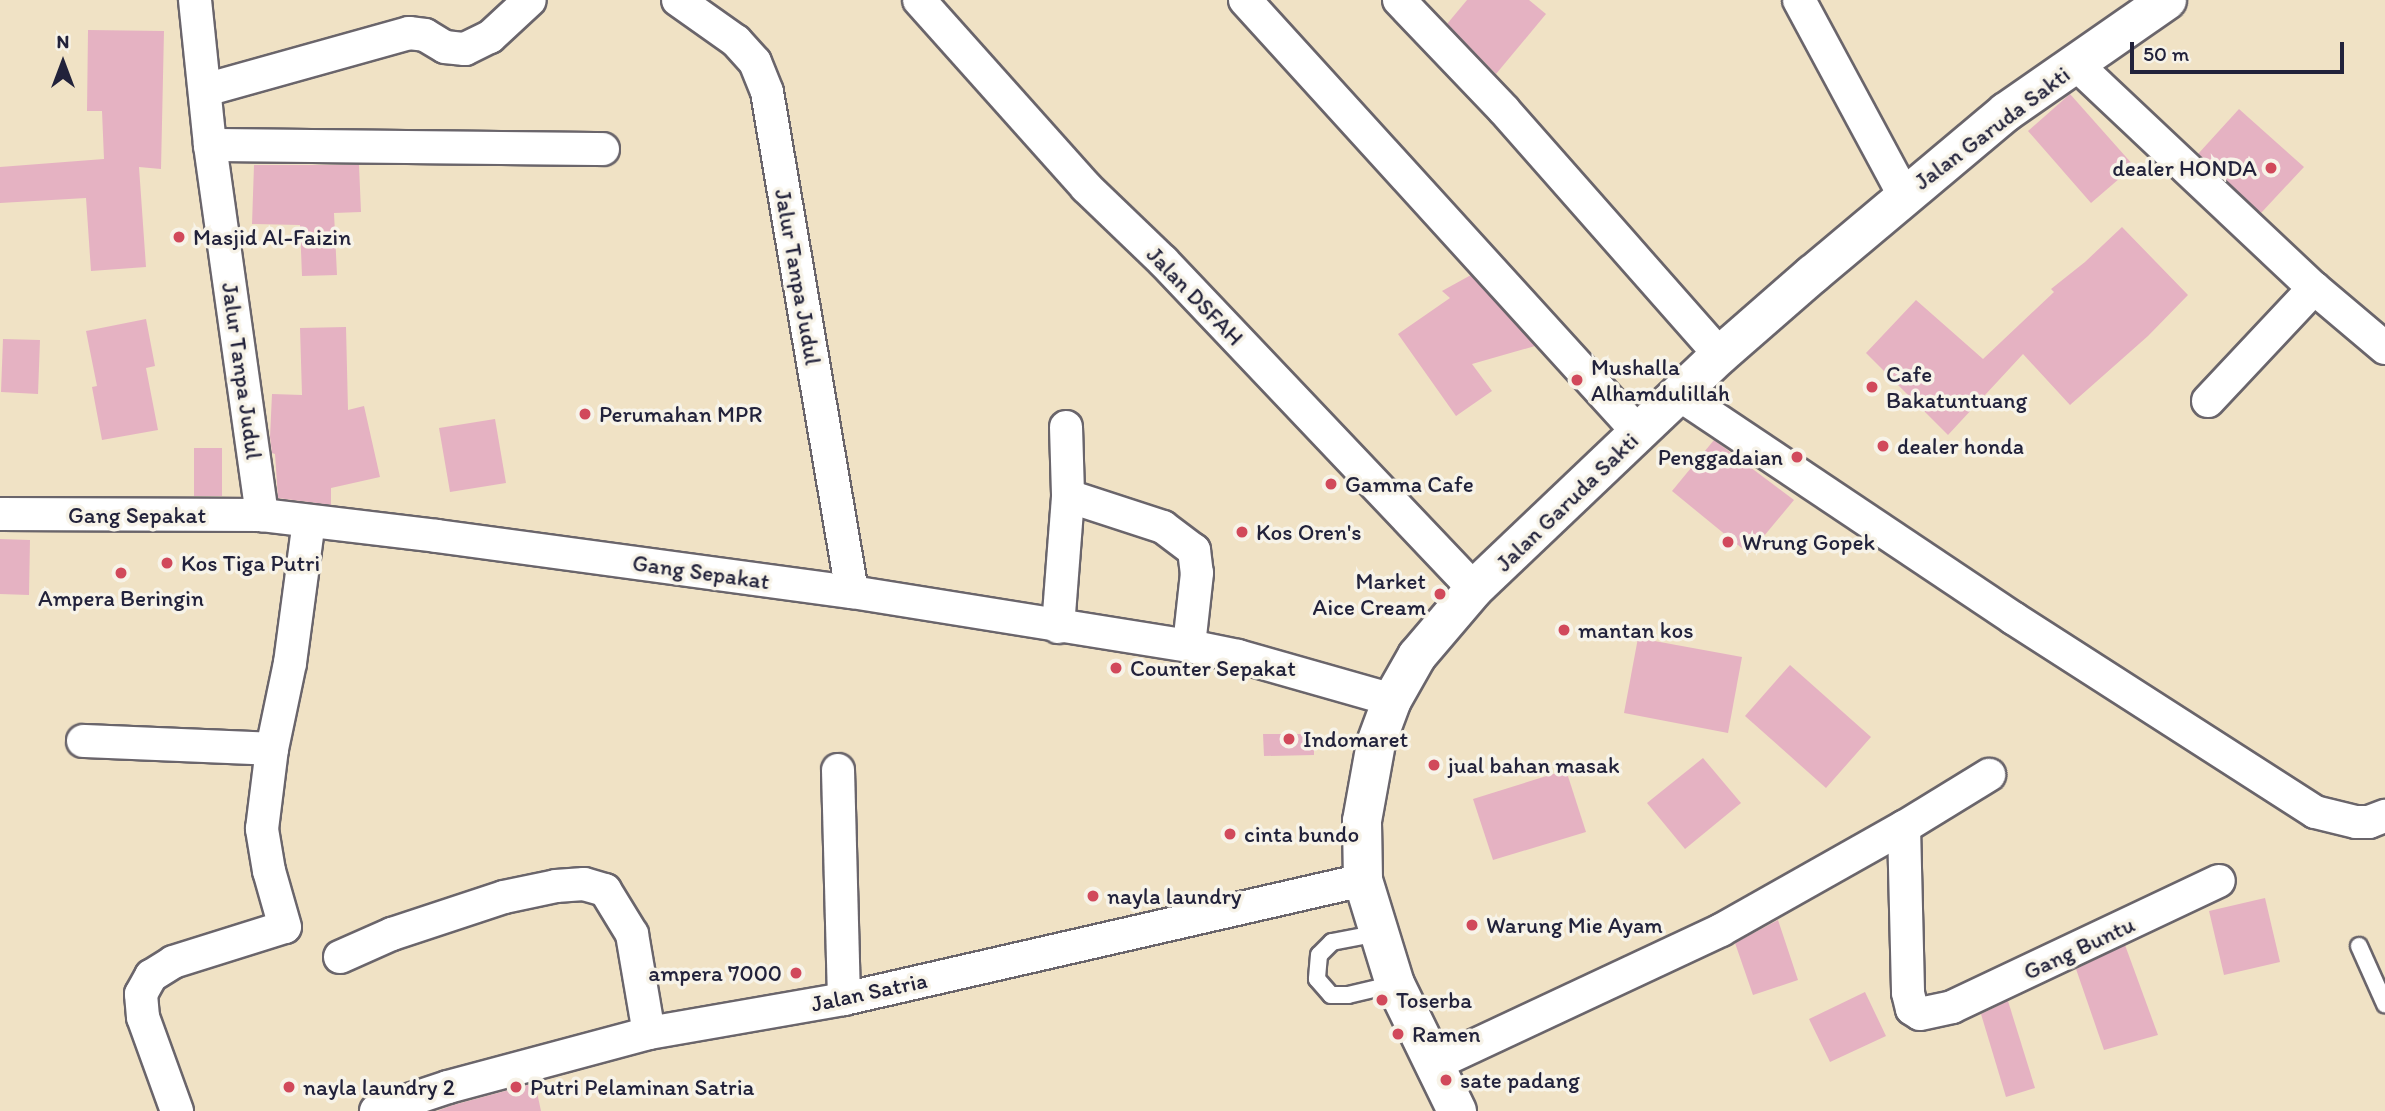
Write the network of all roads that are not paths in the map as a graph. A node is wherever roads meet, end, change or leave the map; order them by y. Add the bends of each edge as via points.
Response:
1 (195, 0) edge
2 (530, 0) edge
3 (678, 0) edge
4 (919, 0) edge
5 (1245, 0) edge
6 (1399, 0) edge
7 (1799, 0) edge
8 (2167, 0) edge
9 (2076, 64) junction
10 (205, 90) junction
11 (211, 145) junction
12 (603, 149) dead end
13 (1904, 195) junction
14 (2314, 288) junction
15 (2385, 348) edge
16 (1720, 355) junction
17 (1680, 395) junction
18 (2208, 401) dead end
19 (1066, 427) dead end
20 (1639, 433) junction
21 (1068, 496) junction
22 (0, 514) edge
23 (262, 515) junction
24 (309, 521) junction
25 (1474, 589) junction
26 (852, 592) junction
27 (1058, 627) junction
28 (1189, 646) junction
29 (1392, 700) junction
30 (83, 741) dead end
31 (272, 749) junction
32 (838, 770) dead end
33 (1989, 775) dead end
34 (2385, 816) edge
35 (1904, 827) junction
36 (1363, 880) junction
37 (2219, 881) dead end
38 (1379, 933) junction
39 (2359, 946) dead end
40 (340, 957) dead end
41 (1395, 984) junction
42 (844, 999) junction
43 (2385, 1004) edge
44 (649, 1033) junction
45 (1435, 1064) junction
46 (177, 1111) edge
47 (376, 1111) edge
48 (1457, 1111) edge

1 - 10 street, Jalur Tanpa Judul
2 - 10 street via 490,37 465,49 445,47 425,35 409,33
3 - 26 street, Jalur Tanpa Judul via 742,47 755,62 767,92
4 - 25 street, Jalan DSFAH via 1086,187 1172,271
5 - 20 street
6 - 16 street via 1504,110
7 - 13 street
8 - 9 highway, Jalan Garuda Sakti
9 - 13 highway, Jalan Garuda Sakti
9 - 14 street
10 - 11 street, Jalur Tanpa Judul
11 - 12 street
11 - 23 street, Jalur Tanpa Judul
13 - 16 highway, Jalan Garuda Sakti
14 - 15 street
14 - 18 street
16 - 17 highway, Jalan Garuda Sakti
17 - 20 highway, Jalan Garuda Sakti
17 - 34 street via 2315,812 2356,822
19 - 21 street
20 - 25 highway, Jalan Garuda Sakti
21 - 27 street
21 - 28 street via 1163,527 1191,545 1197,573
22 - 23 street, Gang Sepakat
23 - 24 street, Gang Sepakat
24 - 26 street, Gang Sepakat
24 - 31 street via 290,663
25 - 29 highway, Jalan Garuda Sakti via 1417,656
26 - 27 street, Gang Sepakat
27 - 28 street, Gang Sepakat
28 - 29 street, Gang Sepakat
29 - 36 highway, Jalan Garuda Sakti via 1367,783
30 - 31 street
31 - 46 street via 262,828 268,871 285,927 173,962 151,975 141,994 143,1017
32 - 42 street
33 - 35 street
35 - 37 street, Gang Buntu via 1908,993 1912,1009 1920,1014 1952,1007
35 - 45 street via 1721,930
36 - 38 highway, Jalan Garuda Sakti
36 - 42 street, Jalan Satria
38 - 41 highway, Jalan Garuda Sakti
38 - 41 lane via 1332,942 1319,955 1317,979 1331,995
39 - 43 lane
40 - 44 street via 392,934 504,897 584,884 605,890 632,934
41 - 45 highway, Jalan Garuda Sakti
42 - 44 street, Jalan Satria
44 - 47 street, Jalan Satria
45 - 48 highway, Jalan Garuda Sakti

